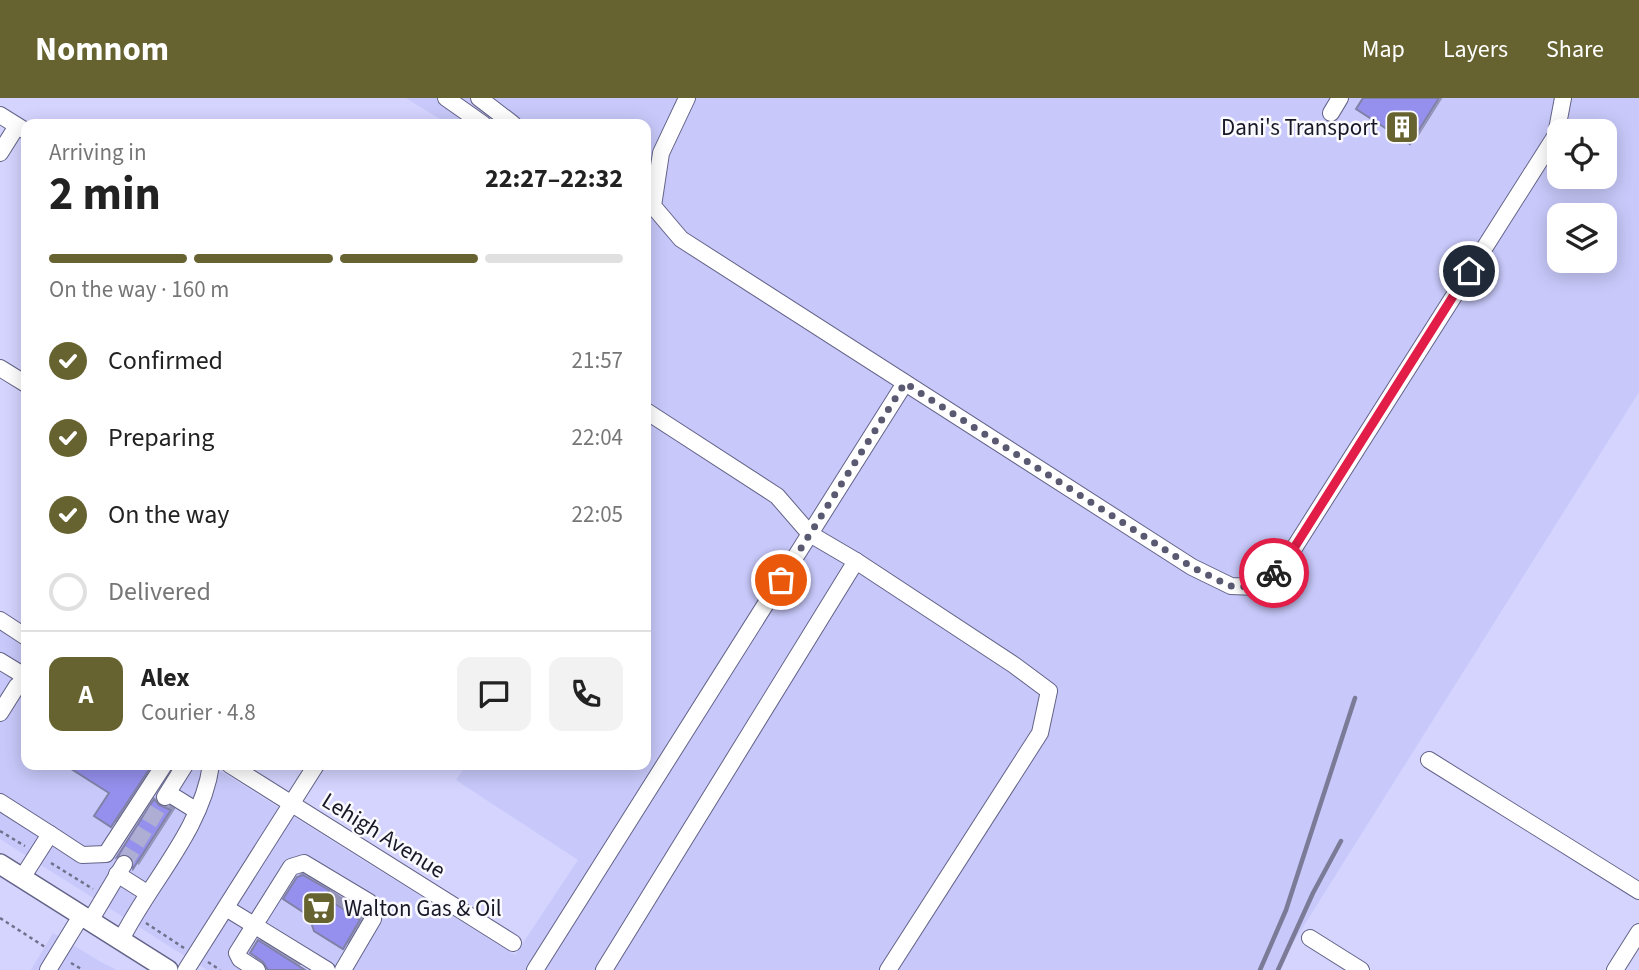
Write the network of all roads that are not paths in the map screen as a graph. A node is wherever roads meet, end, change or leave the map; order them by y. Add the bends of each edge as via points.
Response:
1 (446, 98) edge
2 (479, 98) edge
3 (687, 98) edge
4 (1340, 98) edge
5 (1563, 98) edge
6 (1331, 113) dead end
7 (0, 115) edge
8 (476, 119) edge
9 (506, 119) edge
10 (21, 128) edge
11 (21, 130) edge
12 (0, 153) edge
13 (0, 368) edge
14 (21, 381) edge
15 (905, 383) junction
16 (651, 414) edge
17 (810, 534) junction
18 (856, 561) junction
19 (0, 620) edge
20 (21, 634) edge
21 (0, 661) edge
22 (21, 676) edge
23 (21, 684) edge
24 (0, 713) edge
25 (1429, 760) dead end
26 (161, 770) edge
27 (182, 770) edge
28 (210, 770) edge
29 (238, 770) edge
30 (313, 770) edge
31 (0, 802) edge
32 (292, 804) junction
33 (197, 811) junction
34 (50, 834) junction
35 (0, 864) edge
36 (22, 878) junction
37 (1639, 891) edge
38 (147, 893) junction
39 (226, 908) junction
40 (86, 918) junction
41 (253, 925) junction
42 (1639, 932) edge
43 (1310, 938) dead end
44 (121, 940) junction
45 (513, 943) dead end
46 (48, 970) edge
47 (168, 970) edge
48 (186, 970) edge
49 (257, 970) edge
50 (327, 970) edge
51 (343, 970) edge
52 (535, 970) edge
53 (604, 970) edge
54 (888, 970) edge
55 (1361, 970) edge
56 (1615, 970) edge

1 - 8 street
2 - 9 street
3 - 15 street via 661,153 653,206 681,239
4 - 6 street
5 - 15 street via 1556,135 1282,567 1258,587 1230,586 1192,567
7 - 10 street
11 - 12 street
13 - 14 street
15 - 17 street
16 - 17 street via 777,496
17 - 18 street
17 - 52 street
18 - 53 street
18 - 54 street via 1049,691 1040,733
19 - 20 street
21 - 22 street
23 - 24 street
25 - 37 street
26 - 34 street via 106,855 82,855
27 - 33 street via 166,795
28 - 33 street
29 - 32 street, Lehigh Avenue
30 - 32 street
31 - 34 street
32 - 39 street
32 - 45 street, Lehigh Avenue
33 - 38 street
34 - 36 street
35 - 36 main road
36 - 40 main road
38 - 40 street via 120,869
38 - 44 street
39 - 41 street
39 - 48 street
40 - 44 main road
40 - 46 street
41 - 49 street via 237,953
41 - 50 street
41 - 51 street via 291,867 304,863 369,902 374,910
42 - 56 street
43 - 55 street
44 - 47 main road

